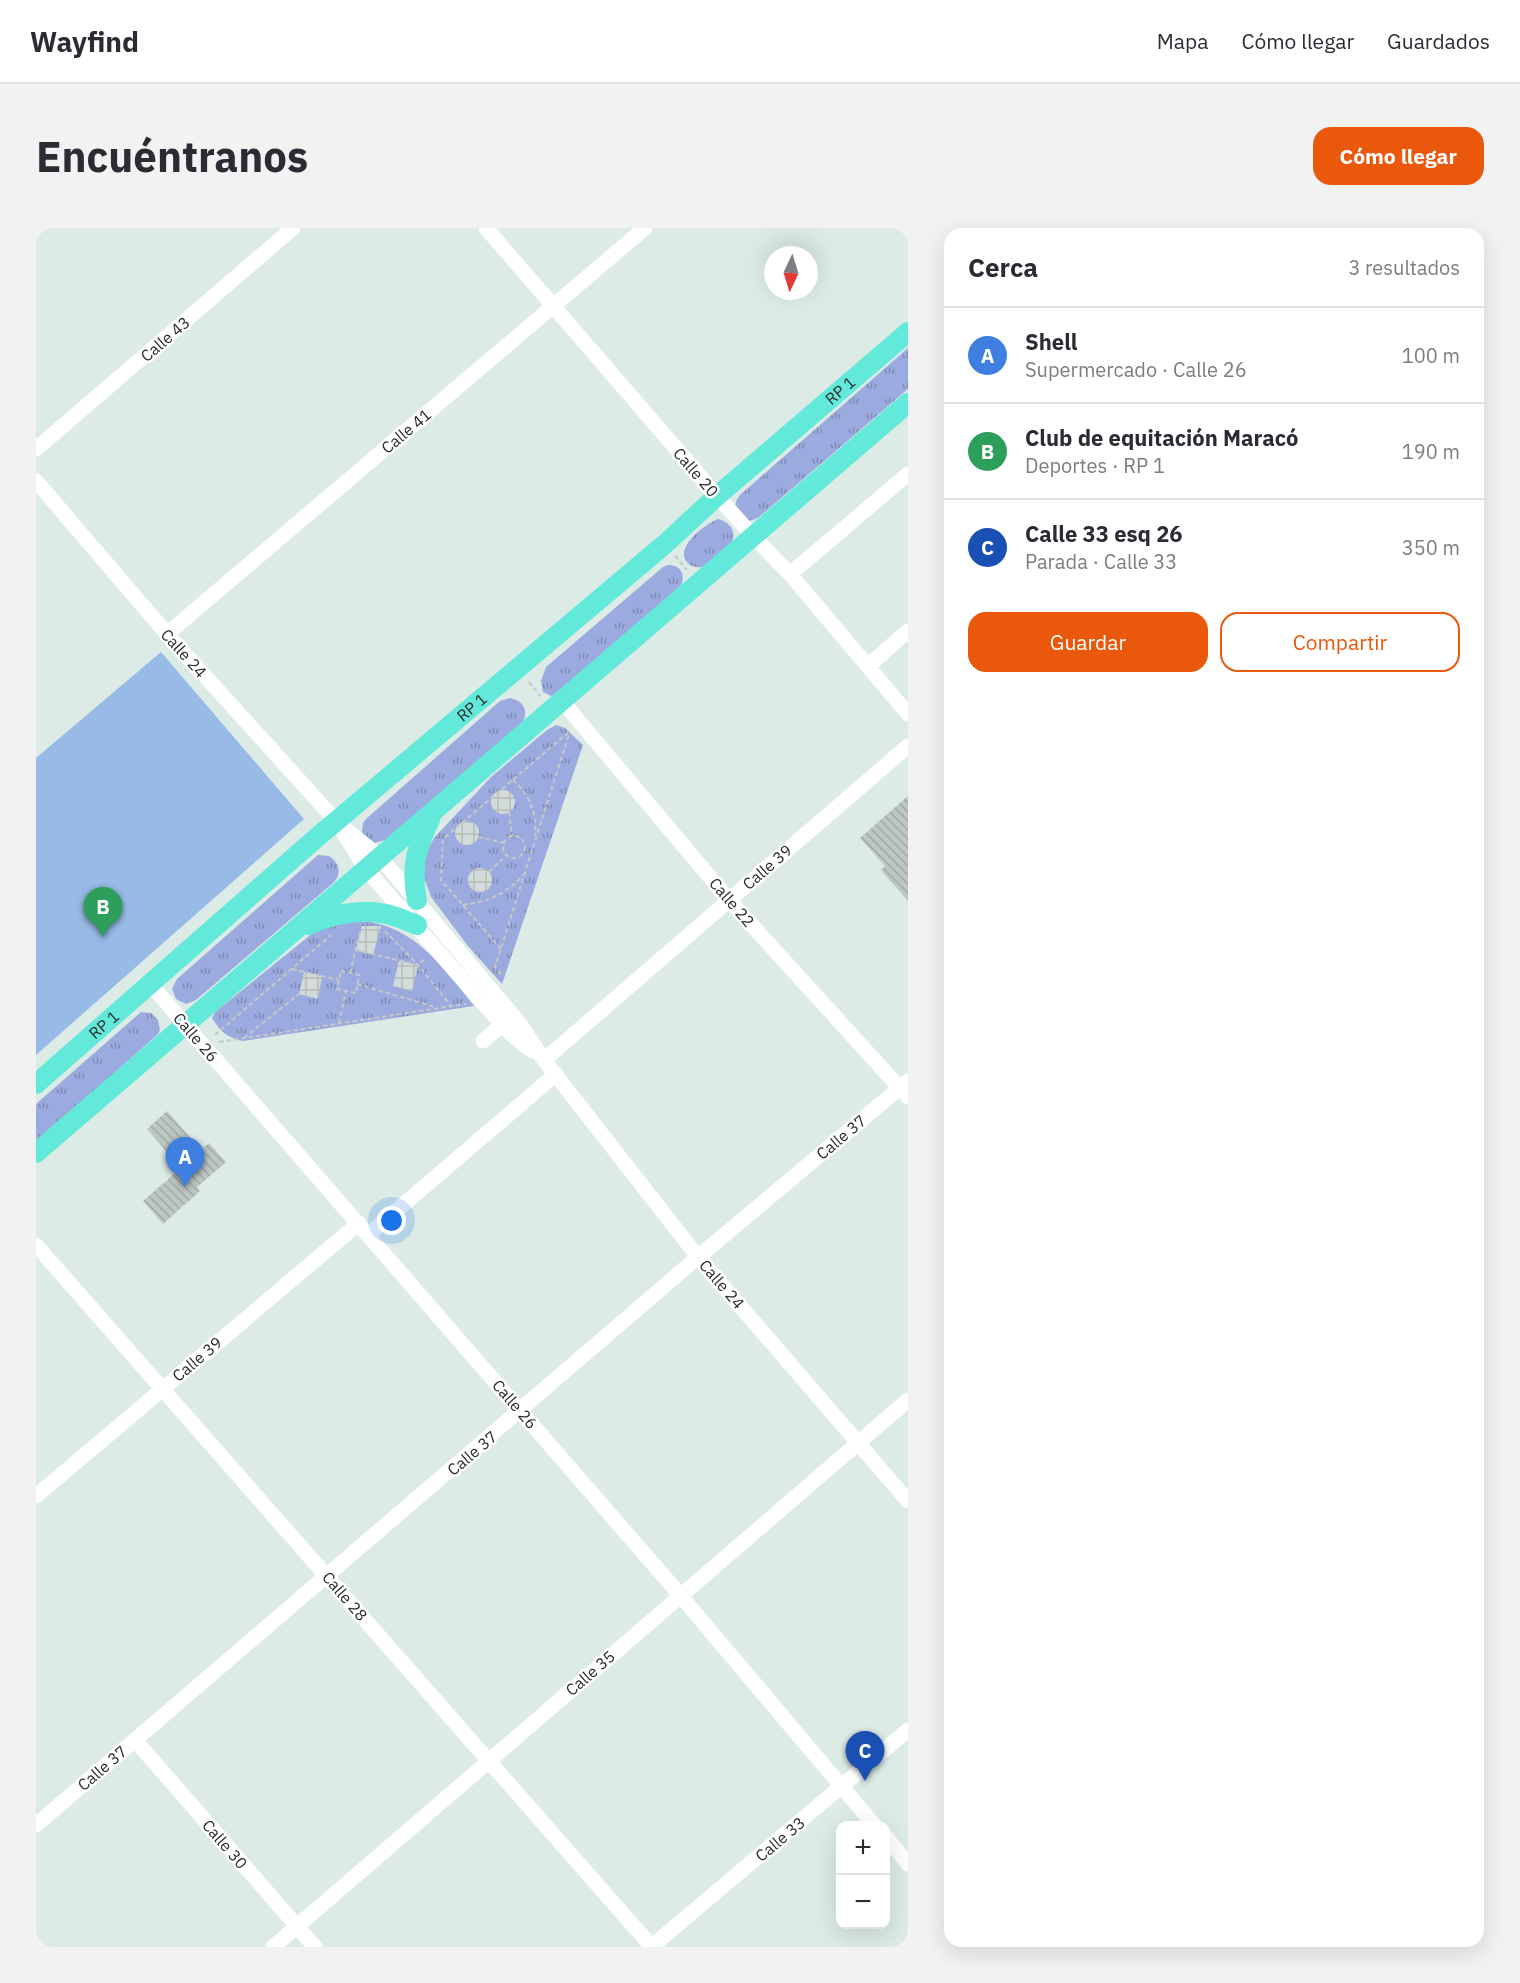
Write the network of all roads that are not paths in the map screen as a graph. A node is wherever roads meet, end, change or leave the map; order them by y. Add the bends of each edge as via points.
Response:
1 (293, 228) edge
2 (486, 228) edge
3 (645, 228) edge
4 (554, 305) junction
5 (908, 332) edge
6 (908, 403) edge
7 (36, 449) edge
8 (908, 474) edge
9 (36, 481) edge
10 (717, 496) junction
11 (753, 536) junction
12 (790, 574) junction
13 (908, 631) edge
14 (167, 634) junction
15 (868, 666) junction
16 (556, 706) junction
17 (908, 714) edge
18 (908, 746) edge
19 (434, 810) junction
20 (337, 822) junction
21 (373, 863) junction
22 (417, 900) junction
23 (729, 900) junction
24 (417, 925) junction
25 (292, 933) junction
26 (151, 985) junction
27 (185, 1024) junction
28 (503, 1024) junction
29 (483, 1041) dead end
30 (544, 1060) junction
31 (556, 1074) junction
32 (36, 1084) edge
33 (905, 1088) edge
34 (36, 1153) edge
35 (364, 1228) junction
36 (36, 1245) edge
37 (698, 1257) junction
38 (163, 1388) junction
39 (908, 1400) edge
40 (521, 1411) junction
41 (858, 1443) junction
42 (36, 1496) edge
43 (908, 1500) edge
44 (327, 1576) junction
45 (680, 1595) junction
46 (908, 1730) edge
47 (135, 1740) junction
48 (488, 1762) junction
49 (843, 1786) junction
50 (871, 1821) edge
51 (36, 1825) edge
52 (890, 1844) edge
53 (908, 1864) edge
54 (297, 1926) junction
55 (273, 1947) edge
56 (315, 1947) edge
57 (652, 1947) edge

1 - 7 street, Calle 43
2 - 4 street, Calle 20
3 - 4 street, Calle 41
4 - 10 street, Calle 20
4 - 14 street, Calle 41
5 - 10 main road, RP 1
6 - 11 main road
8 - 12 street
9 - 14 street, Calle 24
10 - 11 street, Calle 20
10 - 20 main road, RP 1
11 - 12 street, Calle 20
11 - 16 main road
12 - 15 street, Calle 20
13 - 15 street
14 - 20 street, Calle 24
15 - 17 street, Calle 20
16 - 19 main road
16 - 23 street, Calle 22
18 - 23 street, Calle 39
19 - 21 main road
19 - 22 main road via 414,866
20 - 21 street, Calle 24
20 - 26 main road, RP 1
21 - 22 street, Calle 24
21 - 24 street, Calle 24
21 - 25 main road
22 - 30 street, Calle 24 via 520,1024
23 - 30 street, Calle 39
23 - 33 street, Calle 22
24 - 25 main road via 386,914 344,914
24 - 28 street, Calle 24
25 - 27 main road
26 - 27 street, Calle 26
26 - 32 main road, RP 1
27 - 34 main road
27 - 35 street, Calle 26
28 - 29 street
28 - 30 street, Calle 24
30 - 31 street, Calle 24
31 - 35 street, Calle 39
31 - 37 street, Calle 24
33 - 37 street, Calle 37
35 - 38 street, Calle 39
35 - 40 street, Calle 26
36 - 38 street, Calle 28
37 - 40 street, Calle 37
37 - 41 street, Calle 24
38 - 42 street, Calle 39
38 - 44 street, Calle 28
39 - 41 street, Calle 35
40 - 44 street, Calle 37
40 - 45 street, Calle 26
41 - 43 street, Calle 24
41 - 45 street, Calle 35
44 - 47 street, Calle 37
44 - 48 street, Calle 28
45 - 48 street, Calle 35
45 - 49 street, Calle 26
46 - 49 street, Calle 33
47 - 51 street, Calle 37
47 - 54 street, Calle 30
48 - 54 street, Calle 35
48 - 57 street, Calle 28
49 - 50 street, Calle 26
49 - 57 street, Calle 33
52 - 53 street
54 - 55 street, Calle 35
54 - 56 street, Calle 30

